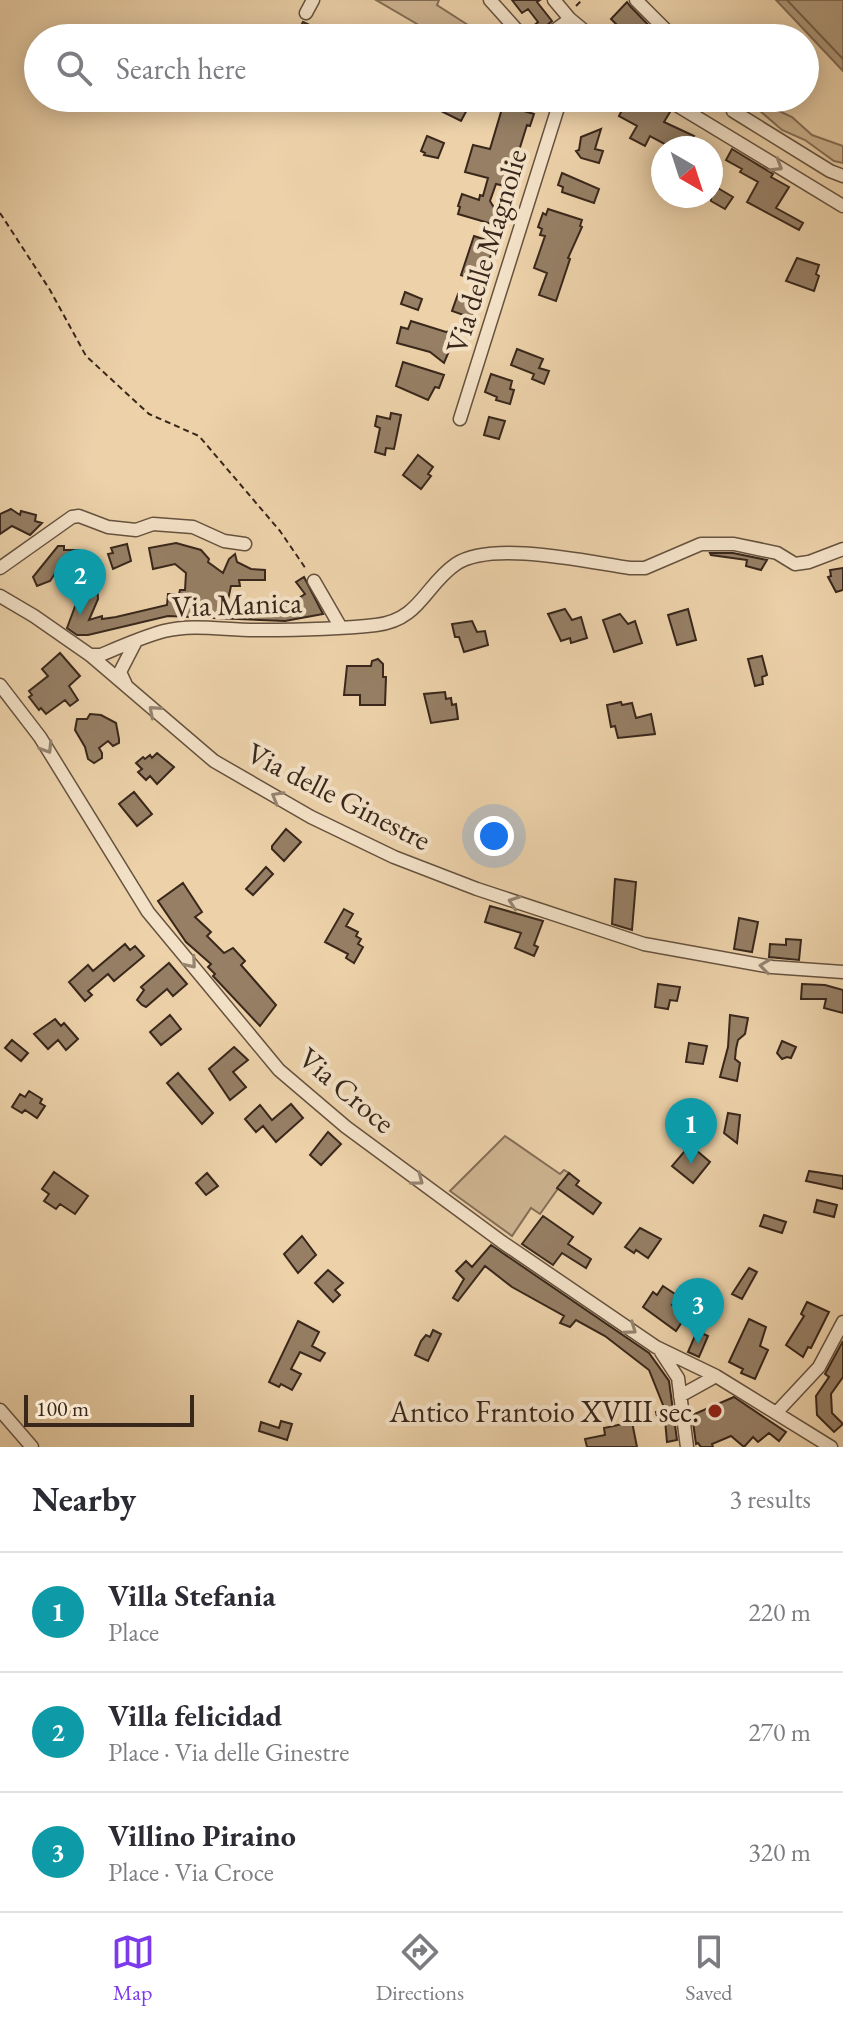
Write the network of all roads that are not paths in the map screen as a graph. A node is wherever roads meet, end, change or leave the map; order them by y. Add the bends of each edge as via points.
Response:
1 (313, 0) edge
2 (490, 0) edge
3 (554, 0) edge
4 (636, 0) edge
5 (306, 13) dead end
6 (570, 19) junction
7 (511, 24) edge
8 (563, 24) edge
9 (575, 24) edge
10 (660, 24) edge
11 (557, 112) edge
12 (686, 112) edge
13 (726, 112) edge
14 (744, 112) edge
15 (712, 125) junction
16 (843, 176) edge
17 (843, 206) edge
18 (460, 419) dead end
19 (245, 544) dead end
20 (843, 549) edge
21 (0, 568) edge
22 (314, 581) road end
23 (0, 596) edge
24 (340, 626) junction
25 (136, 640) junction
26 (90, 655) junction
27 (0, 685) edge
28 (127, 688) junction
29 (843, 972) edge
30 (843, 1322) edge
31 (656, 1347) junction
32 (716, 1376) junction
33 (680, 1396) junction
34 (0, 1410) edge
35 (777, 1412) junction
36 (32, 1447) edge
37 (687, 1447) edge
38 (831, 1447) edge

1 - 5 street
2 - 7 street
3 - 6 street
4 - 10 street
6 - 8 street
6 - 9 street
11 - 18 street, Via delle Magnolie
12 - 15 street
13 - 15 street
14 - 16 street
15 -> 17 street
19 - 21 street via 193,527 153,524 122,529 79,516
20 - 24 street, Via Manica via 795,564 777,553 701,544 645,568 536,554 490,555 460,562 400,619
22 - 24 street, Via Manica
23 - 26 street, Via delle Ginestre
24 - 25 street, Via Manica via 196,626
25 - 26 street, Via Manica
25 - 28 street, Via Manica via 120,672
26 - 28 street, Via delle Ginestre
27 -> 31 street, Via Croce via 40,737 148,912 279,1070 346,1127 490,1233
29 -> 28 street, Via delle Ginestre via 772,967 644,944 394,857 214,761
30 - 35 street via 819,1367
31 - 32 street, Via Croce
31 - 33 street via 678,1378
32 - 33 street
32 - 35 street, Via Croce
33 - 37 street
34 - 36 street
35 - 38 street, Via Croce

